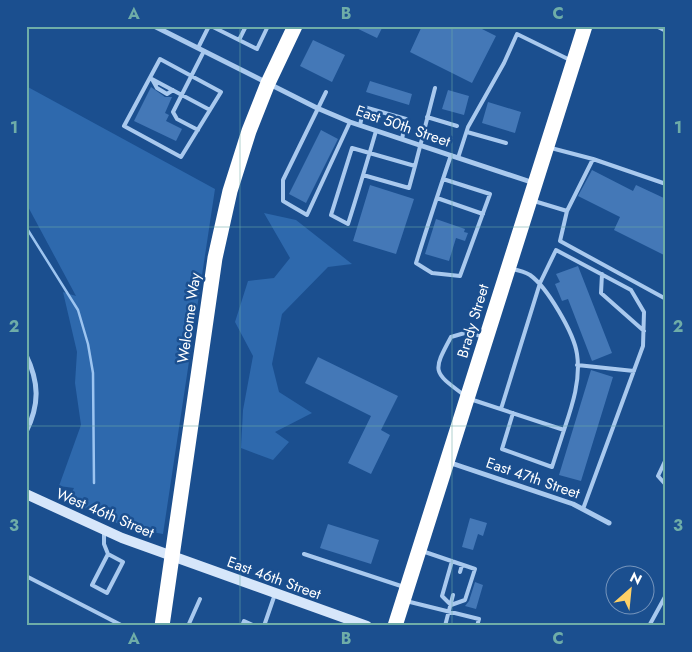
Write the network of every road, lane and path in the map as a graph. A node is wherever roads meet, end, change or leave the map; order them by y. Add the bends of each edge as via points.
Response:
1 (154, 26) edge
2 (210, 26) edge
3 (246, 26) edge
4 (268, 26) edge
5 (295, 26) edge
6 (585, 26) edge
7 (656, 26) edge
8 (666, 31) edge
9 (239, 40) junction
10 (198, 48) junction
11 (204, 51) junction
12 (574, 62) junction
13 (191, 76) junction
14 (151, 78) junction
15 (268, 83) junction
16 (435, 88) dead end
17 (326, 92) dead end
18 (182, 95) junction
19 (317, 108) junction
20 (210, 110) junction
21 (427, 117) junction
22 (350, 122) junction
23 (360, 125) junction
24 (457, 126) dead end
25 (198, 130) junction
26 (376, 131) junction
27 (466, 132) junction
28 (402, 139) junction
29 (506, 143) dead end
30 (420, 145) junction
31 (546, 147) junction
32 (370, 153) junction
33 (451, 155) junction
34 (458, 158) junction
35 (593, 159) junction
36 (415, 166) junction
37 (363, 175) junction
38 (443, 179) junction
39 (534, 183) junction
40 (666, 184) edge
41 (437, 198) junction
42 (529, 199) junction
43 (567, 211) junction
44 (483, 214) junction
45 (508, 267) junction
46 (602, 274) junction
47 (540, 284) junction
48 (666, 299) edge
49 (644, 331) junction
50 (486, 338) junction
51 (26, 355) edge
52 (577, 365) junction
53 (634, 371) junction
54 (467, 398) junction
55 (501, 409) junction
56 (512, 413) junction
57 (564, 430) junction
58 (26, 432) edge
59 (666, 459) edge
60 (448, 462) junction
61 (666, 485) edge
62 (26, 494) edge
63 (583, 509) junction
64 (609, 523) dead end
65 (104, 531) junction
66 (420, 550) junction
67 (108, 554) junction
68 (304, 554) dead end
69 (172, 557) junction
70 (452, 561) junction
71 (462, 564) junction
72 (460, 572) dead end
73 (26, 576) edge
74 (276, 594) junction
75 (406, 594) junction
76 (454, 595) dead end
77 (666, 595) edge
78 (200, 599) dead end
79 (451, 605) junction
80 (449, 612) junction
81 (123, 626) edge
82 (162, 626) edge
83 (188, 626) edge
84 (242, 626) edge
85 (255, 626) edge
86 (264, 626) edge
87 (367, 626) edge
88 (394, 626) edge
89 (446, 626) edge
90 (477, 626) edge
91 (649, 626) edge

1 - 10 street, East 50th Street
2 - 9 lane
2 - 10 lane
3 - 9 lane
4 - 9 lane via 257,49
5 - 15 highway, Welcome Way
6 - 12 highway, Brady Street
7 - 8 lane
10 - 11 street, East 50th Street
11 - 13 lane
11 - 15 street, East 50th Street
12 - 27 lane via 517,34
12 - 31 highway, Brady Street
13 - 14 lane via 160,59
13 - 18 lane
13 - 20 lane via 221,92
14 - 18 lane
14 - 25 lane via 124,126 181,157
15 - 19 street, East 50th Street
15 - 69 highway, Welcome Way via 230,191 215,258
16 - 21 lane
17 - 19 lane
18 - 20 lane
18 - 25 lane via 173,112 177,119
19 - 22 street, East 50th Street
19 - 22 lane via 283,180 283,201 307,215
20 - 25 lane
21 - 24 lane
21 - 30 lane
22 - 23 street, East 50th Street
23 - 26 street, East 50th Street
23 - 28 lane via 364,107 406,119
26 - 28 street, East 50th Street
26 - 32 lane
27 - 29 lane
27 - 34 lane
28 - 30 street, East 50th Street
30 - 33 street, East 50th Street
30 - 36 lane
31 - 35 lane
31 - 39 highway, Brady Street
32 - 36 lane
32 - 37 lane
32 - 37 lane via 352,148 331,214 348,224
33 - 34 street, East 50th Street
33 - 38 lane
34 - 39 street, East 50th Street
35 - 40 lane
35 - 43 lane
36 - 37 lane via 409,188
38 - 41 lane
38 - 44 lane via 490,194
39 - 42 highway, Brady Street
41 - 44 lane
41 - 44 lane via 416,263 432,273 460,276
42 - 43 lane
42 - 45 highway, Brady Street
43 - 48 lane via 560,241
45 - 47 lane via 529,274
45 - 50 highway, Brady Street
46 - 47 lane via 556,250
46 - 49 lane via 601,293
46 - 49 lane via 631,290 644,312
47 - 52 lane via 564,323 577,353
47 - 55 lane
49 - 53 lane via 643,346
50 - 54 highway, Brady Street
50 - 54 lane via 468,332 451,337 437,366 444,381
51 - 58 street via 37,385 35,407
52 - 53 lane
52 - 57 lane via 575,395
53 - 63 lane
54 - 55 lane
54 - 60 highway, Brady Street
55 - 56 lane
56 - 57 lane
56 - 57 lane via 502,449 552,467
59 - 61 lane via 658,476
60 - 63 street, East 47th Street
60 - 66 highway, Brady Street
62 - 65 street, West 46th Street
63 - 64 street, East 47th Street
65 - 67 lane
65 - 69 street, West 46th Street
66 - 70 lane
66 - 75 highway, Brady Street
67 - 67 lane via 92,585 107,593 123,562
68 - 75 lane
69 - 74 street, East 46th Street
69 - 82 highway, Welcome Way
70 - 71 lane
70 - 79 lane via 442,596
71 - 72 lane
71 - 79 lane via 475,569 465,600
73 - 81 lane
74 - 86 lane
74 - 87 street, East 46th Street
75 - 80 lane
75 - 88 highway, Brady Street
76 - 79 lane
77 - 91 lane
78 - 83 lane
79 - 80 lane
80 - 89 lane
80 - 90 lane via 478,619
84 - 85 lane via 244,621

